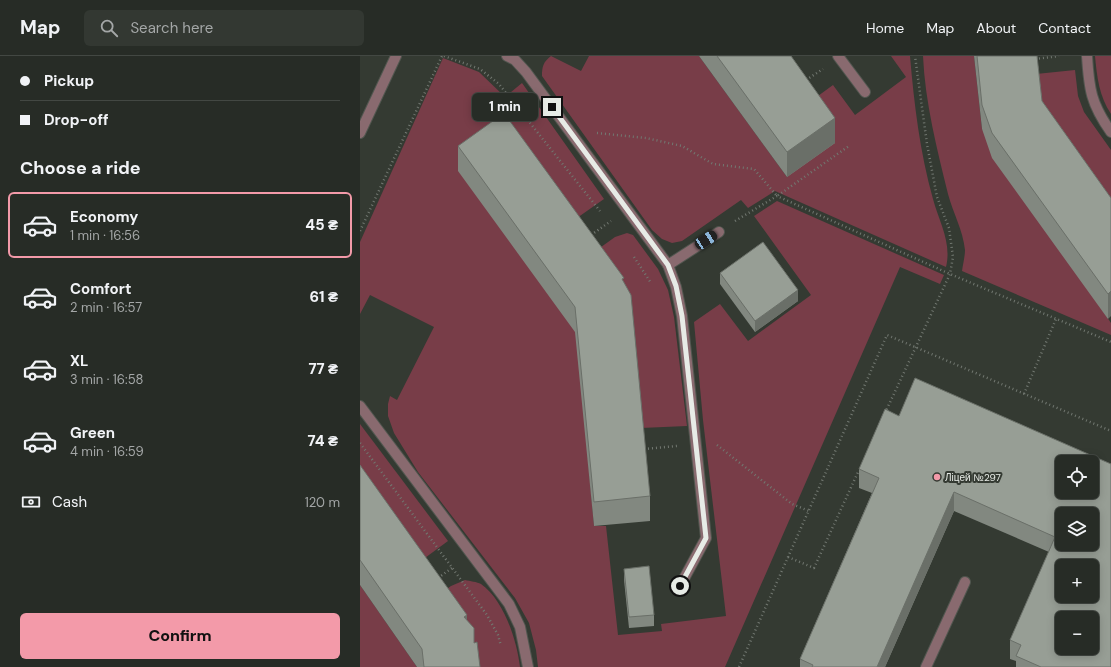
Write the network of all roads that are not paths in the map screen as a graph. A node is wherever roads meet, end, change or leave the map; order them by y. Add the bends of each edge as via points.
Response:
1 (396, 56) edge
2 (507, 56) edge
3 (1087, 56) edge
4 (838, 57) edge
5 (865, 92) dead end
6 (1111, 132) edge
7 (360, 133) edge
8 (718, 232) road end
9 (668, 265) junction
10 (360, 406) edge
11 (965, 582) dead end
12 (680, 586) dead end
13 (528, 667) edge
14 (926, 667) edge

1 - 7 street
2 - 9 street via 515,60 526,72
3 - 6 street via 1092,100
4 - 5 street
8 - 9 street
9 - 12 street via 676,286 682,316 706,538
10 - 13 street via 509,604 520,627
11 - 14 street

